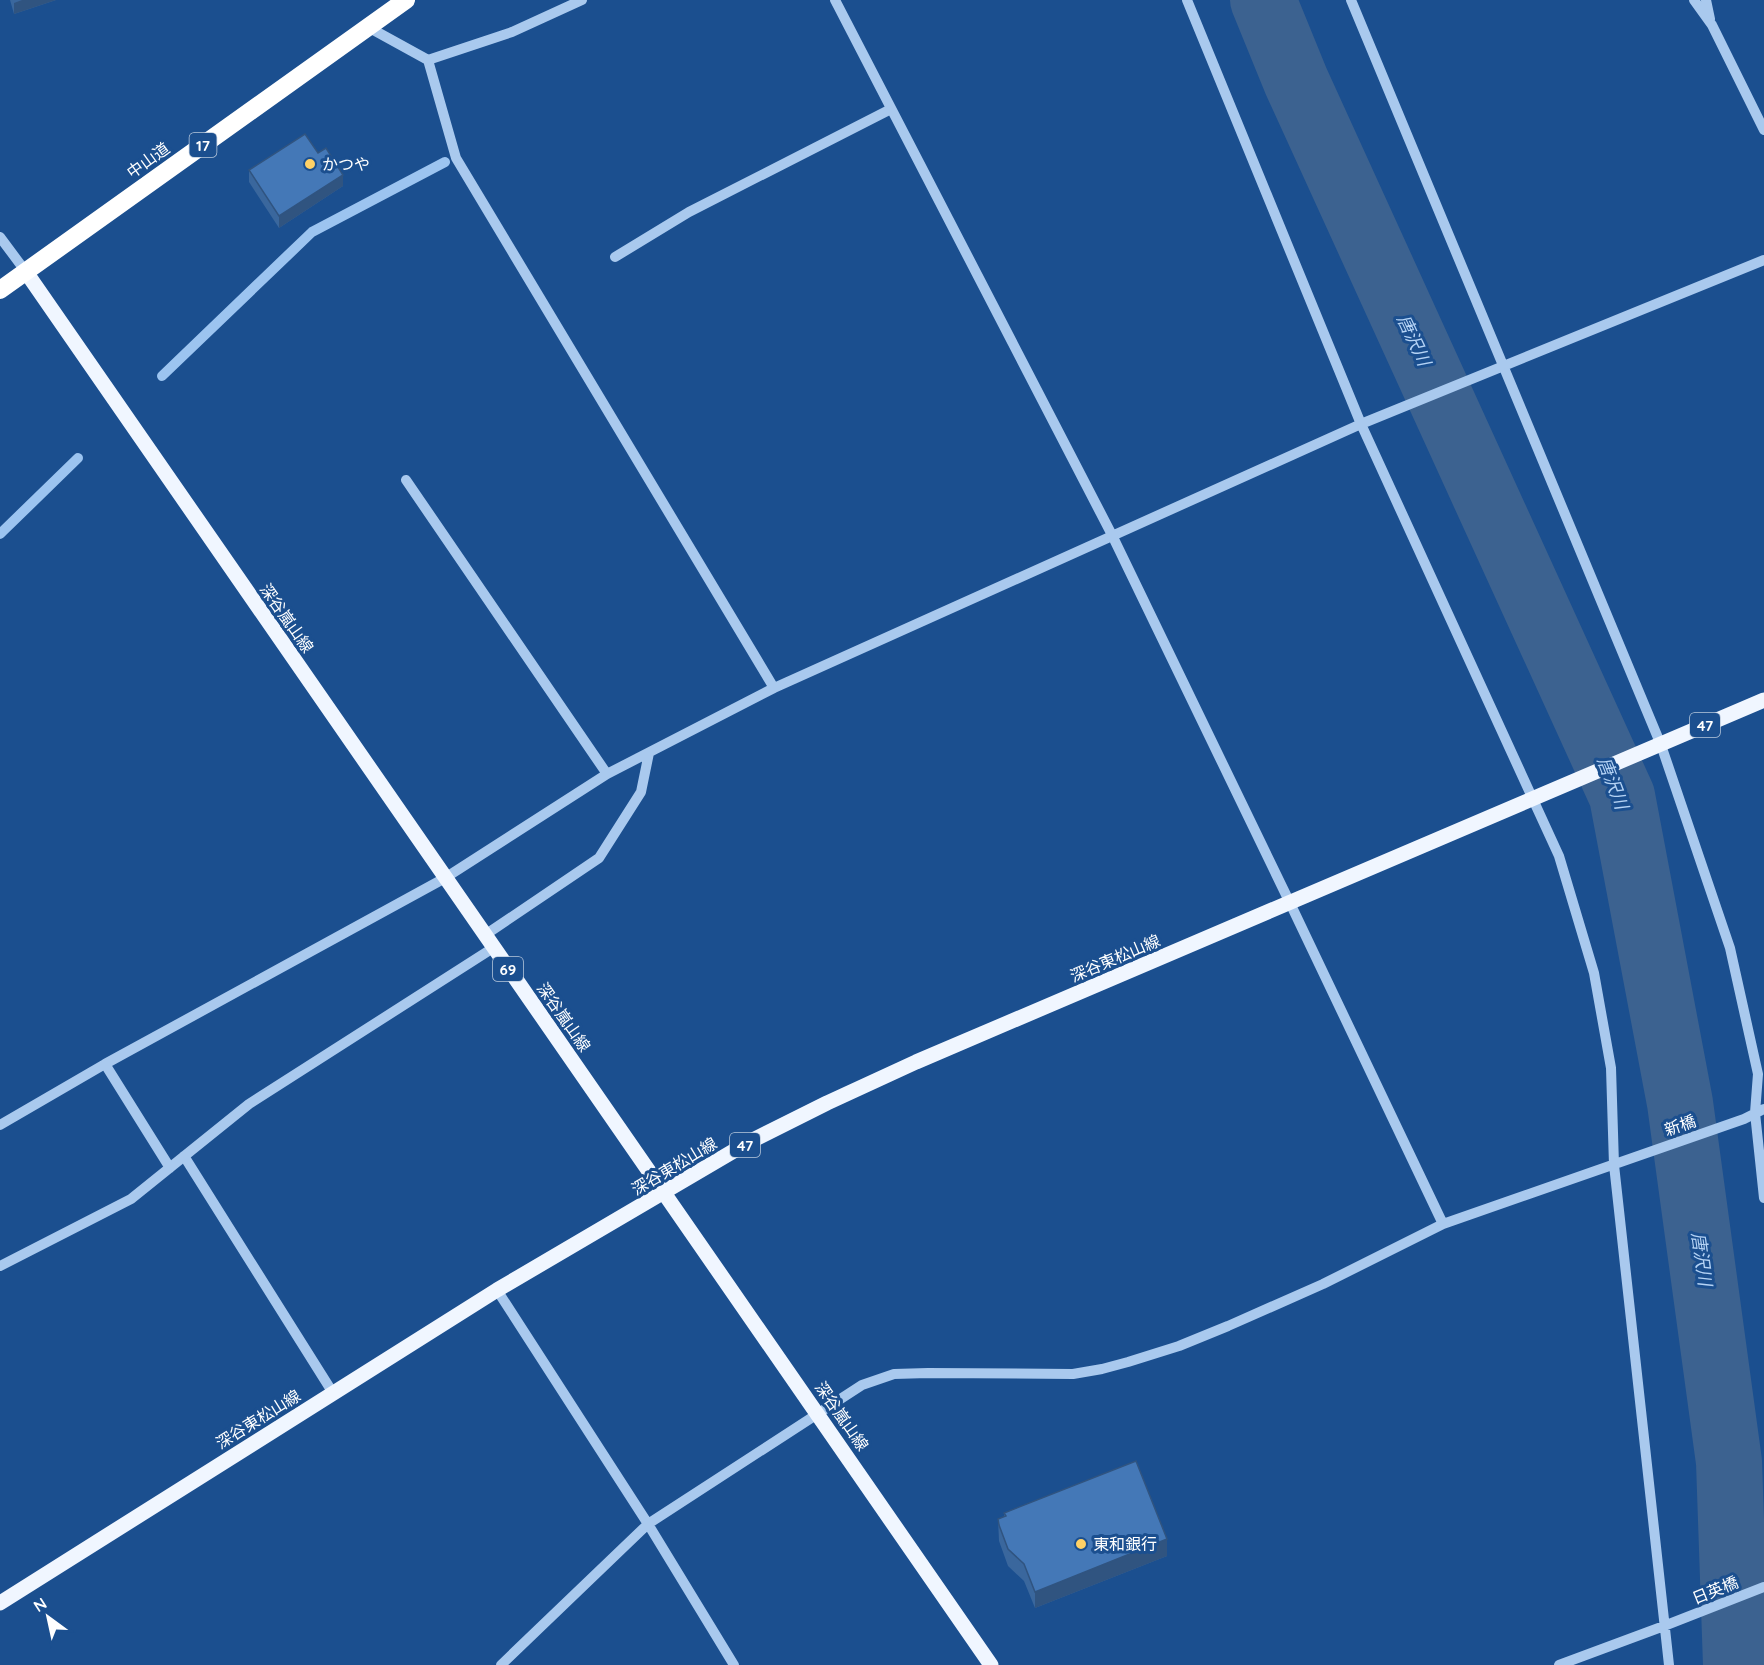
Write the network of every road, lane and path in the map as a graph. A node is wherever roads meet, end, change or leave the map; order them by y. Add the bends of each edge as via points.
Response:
1 (406, 0) edge
2 (582, 0) edge
3 (835, 0) edge
4 (1187, 0) edge
5 (1352, 0) edge
6 (1694, 0) edge
7 (1706, 0) edge
8 (1712, 25) junction
9 (369, 27) junction
10 (428, 60) junction
11 (891, 109) junction
12 (1764, 130) edge
13 (0, 237) edge
14 (615, 257) dead end
15 (1764, 260) edge
16 (26, 272) junction
17 (0, 290) edge
18 (1503, 367) junction
19 (1361, 424) junction
20 (406, 480) dead end
21 (1112, 535) junction
22 (774, 688) junction
23 (1764, 700) edge
24 (1654, 748) junction
25 (649, 753) junction
26 (607, 774) junction
27 (1539, 797) junction
28 (445, 878) junction
29 (1290, 903) junction
30 (489, 942) junction
31 (105, 1064) junction
32 (1759, 1111) edge
33 (0, 1125) edge
34 (184, 1156) junction
35 (1614, 1165) junction
36 (170, 1168) junction
37 (665, 1192) junction
38 (1764, 1198) edge
39 (1443, 1224) junction
40 (0, 1266) edge
41 (497, 1290) junction
42 (333, 1394) junction
43 (817, 1413) junction
44 (648, 1524) junction
45 (1764, 1587) edge
46 (0, 1603) edge
47 (1664, 1626) junction
48 (501, 1665) edge
49 (734, 1665) edge
50 (991, 1665) edge
51 (1559, 1665) edge
52 (1669, 1665) edge

1 - 9 highway, 中山道 / 17
2 - 10 street via 512,32
3 - 11 street
4 - 19 street
5 - 18 street
6 - 8 street
7 - 8 street
8 - 12 street
9 - 10 street
9 - 16 highway, 中山道 / 17
10 - 22 street via 456,158
11 - 14 street via 689,212
11 - 21 street
13 - 16 street
15 - 18 street
16 - 17 highway, 中山道 / 17
16 - 28 main road, 深谷嵐山線 / 69
18 - 19 street
18 - 24 street
19 - 21 street
19 - 27 street
20 - 26 street
21 - 22 street
21 - 29 street
22 - 25 street
23 - 24 main road, 47
24 - 27 main road, 47
24 - 32 street via 1730,948 1758,1074
25 - 26 street
25 - 30 street via 641,792 599,858
26 - 28 street
27 - 29 main road, 深谷東松山線 / 47
27 - 35 street via 1594,973 1611,1068
28 - 30 main road, 深谷嵐山線 / 69
28 - 31 street
29 - 37 main road, 深谷東松山線 / 47 via 915,1062 749,1142
29 - 39 street
30 - 34 street via 249,1104
30 - 37 main road, 深谷嵐山線 / 69
31 - 33 street
31 - 36 street
32 - 35 street, 新橋
32 - 38 street
34 - 36 street
34 - 42 street
35 - 39 street, 新橋
35 - 47 street
36 - 40 street via 131,1199
37 - 41 main road, 深谷東松山線 / 47
37 - 43 main road, 深谷嵐山線 / 69
39 - 43 street, 新橋 via 1239,1322 1128,1362 1073,1374 894,1374 862,1385
41 - 42 main road, 深谷東松山線 / 47
41 - 44 street
42 - 46 main road, 深谷東松山線 / 47
43 - 44 street, 新橋
43 - 50 main road, 深谷嵐山線 / 69
44 - 48 street, 新橋
44 - 49 street
45 - 47 street, 日英橋
47 - 51 street, 日英橋
47 - 52 street

